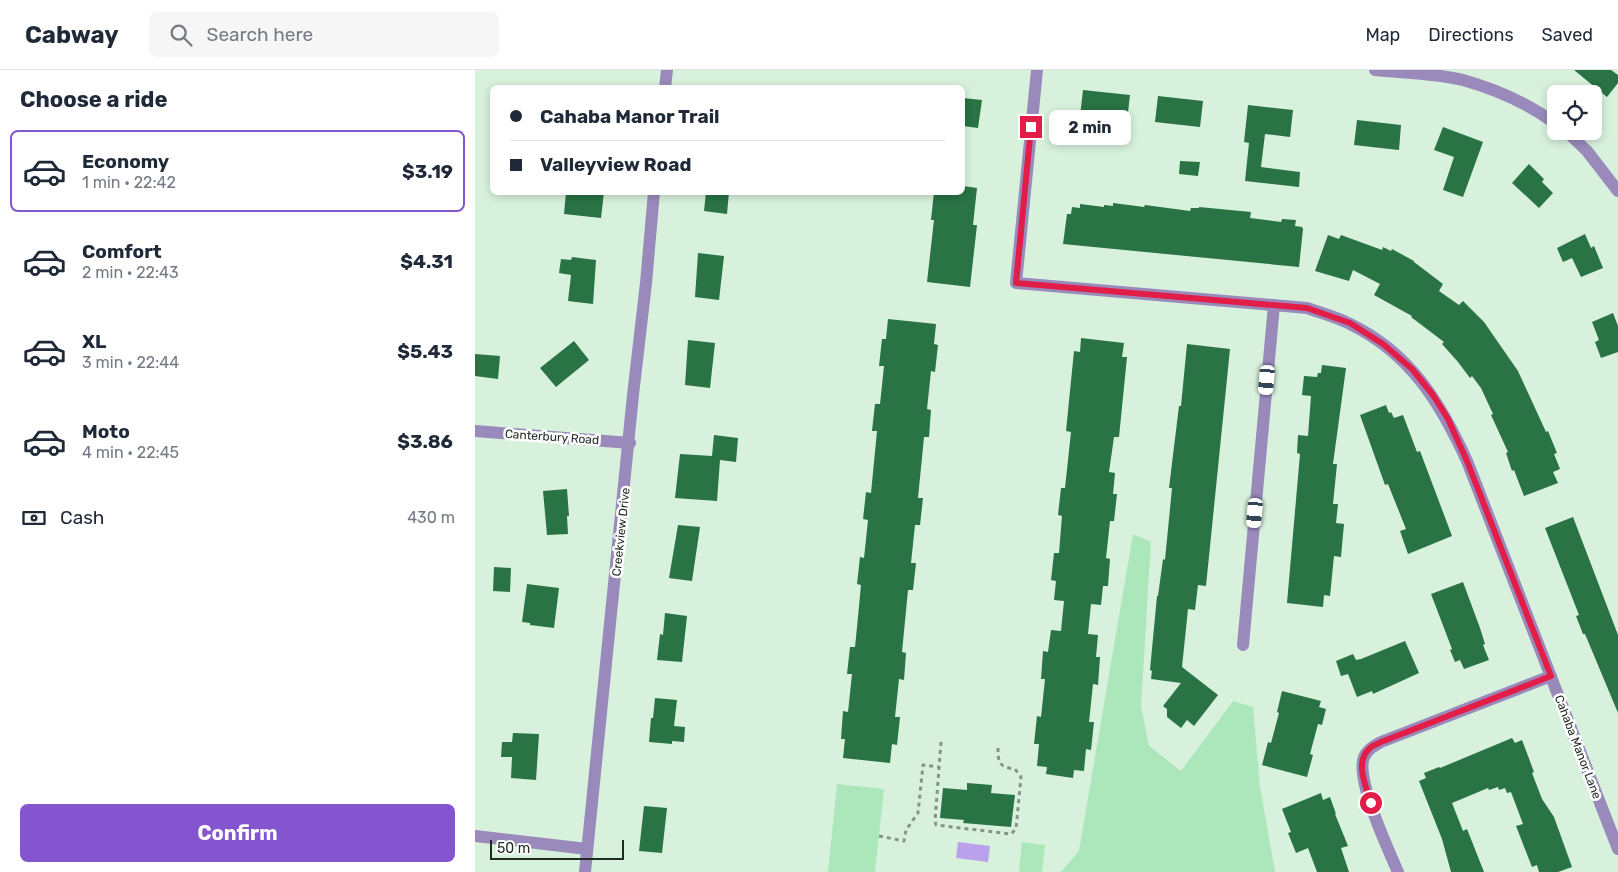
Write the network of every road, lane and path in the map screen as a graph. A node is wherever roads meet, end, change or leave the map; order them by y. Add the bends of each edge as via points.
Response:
1 (667, 70) edge
2 (1037, 70) edge
3 (1375, 70) edge
4 (665, 85) edge
5 (1547, 117) edge
6 (1575, 140) edge
7 (1618, 191) edge
8 (654, 195) edge
9 (1274, 305) junction
10 (475, 431) edge
11 (630, 443) junction
12 (1243, 645) dead end
13 (1551, 676) junction
14 (941, 742) dead end
15 (998, 746) dead end
16 (939, 767) junction
17 (475, 836) edge
18 (879, 836) dead end
19 (587, 849) junction
20 (1618, 849) edge
21 (585, 872) edge
22 (1398, 872) edge

1 - 4 street
2 - 9 street, Cahaba Manor Lane via 1016,283
3 - 5 street via 1462,80 1487,88
6 - 7 street
8 - 11 street, Creekview Drive
9 - 12 street
9 - 13 street, Cahaba Manor Lane via 1307,308 1350,323 1383,344 1412,369 1433,395 1467,461
10 - 11 street, Canterbury Road
11 - 19 street, Creekview Drive
13 - 20 street, Cahaba Manor Lane
13 - 22 street via 1370,748 1364,757 1362,772
14 - 16 path
15 - 16 path via 1000,763 1015,769 1021,777 1013,833 936,825
16 - 18 path via 923,765 917,813 905,841
17 - 19 street
19 - 21 street, Creekview Drive

